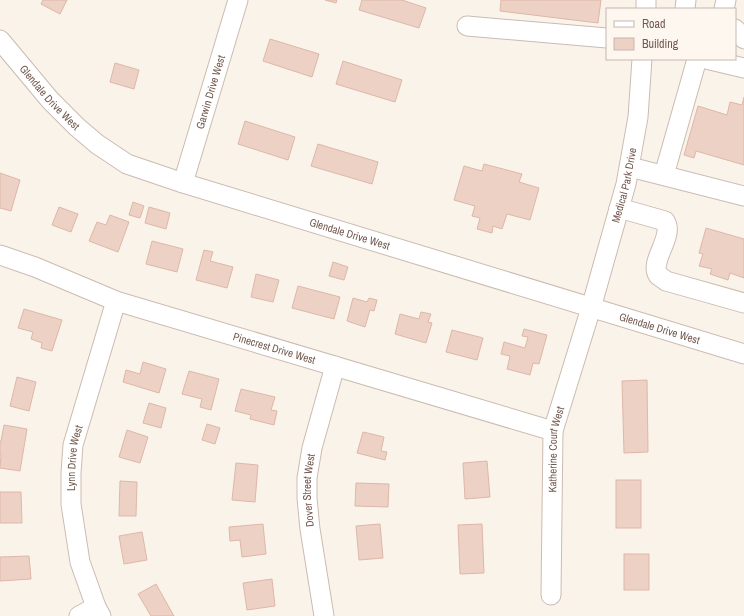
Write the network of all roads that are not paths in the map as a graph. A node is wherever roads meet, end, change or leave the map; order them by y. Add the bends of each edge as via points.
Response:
1 (238, 0) edge
2 (467, 26) dead end
3 (736, 30) edge
4 (606, 38) edge
5 (744, 39) edge
6 (0, 40) edge
7 (642, 60) edge
8 (697, 60) edge
9 (713, 60) edge
10 (744, 68) edge
11 (630, 167) junction
12 (664, 175) junction
13 (183, 183) junction
14 (744, 196) edge
15 (619, 208) junction
16 (0, 255) edge
17 (116, 301) junction
18 (744, 304) edge
19 (591, 308) junction
20 (744, 354) edge
21 (335, 366) junction
22 (553, 431) junction
23 (551, 595) dead end
24 (98, 612) edge
25 (79, 616) edge
26 (324, 616) edge

1 - 13 street, Garwin Drive West
2 - 4 street
3 - 5 street
6 - 13 street, Glendale Drive West via 50,100 97,144 127,164
7 - 11 street, Medical Park Drive via 638,117
8 - 12 street
9 - 10 street
11 - 12 street
11 - 15 street, Medical Park Drive
12 - 14 street
13 - 19 street, Glendale Drive West
15 - 18 street via 665,221 668,225 656,268 658,275 666,281
15 - 19 street, Medical Park Drive
16 - 17 street, Pinecrest Drive West
17 - 21 street, Pinecrest Drive West
17 - 24 street, Lynn Drive West via 72,452 71,504 80,562
19 - 20 street, Glendale Drive West
19 - 22 street, Katherine Court West
21 - 22 street, Pinecrest Drive West
21 - 26 street, Dover Street West via 312,448 307,478 310,529
22 - 23 street, Katherine Court West
24 - 25 street

